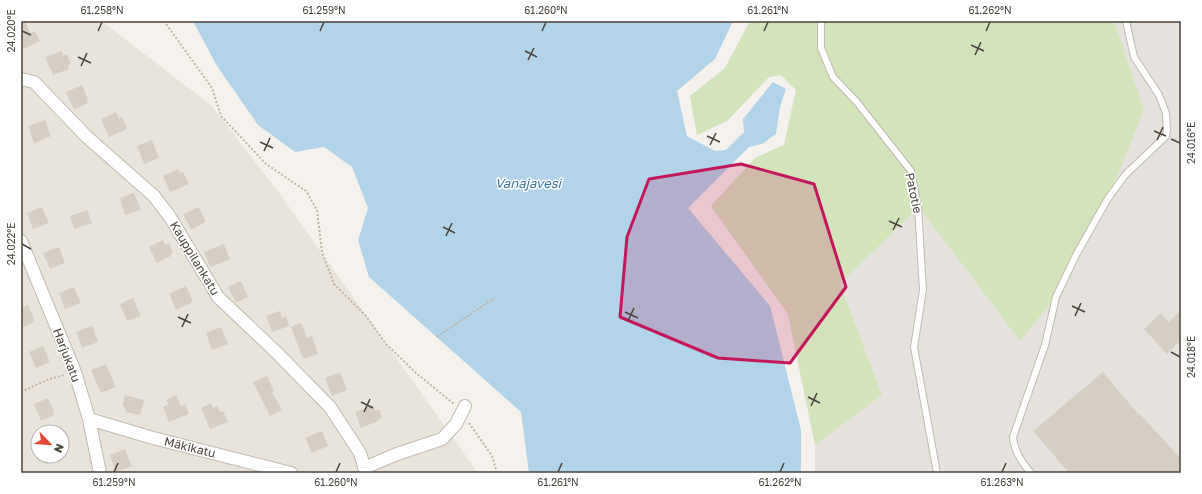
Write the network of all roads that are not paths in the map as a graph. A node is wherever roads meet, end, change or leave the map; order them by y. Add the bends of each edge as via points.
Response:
1 (821, 21) edge
2 (1126, 21) edge
3 (21, 78) edge
4 (21, 241) edge
5 (463, 410) road end
6 (89, 419) junction
7 (365, 470) edge
8 (100, 473) edge
9 (291, 473) edge
10 (937, 473) edge
11 (1031, 473) edge

1 - 10 lane, Patotie via 821,48 833,77 856,101 911,171 918,207 923,290 914,347
2 - 11 lane via 1134,57 1159,95 1166,113 1168,130 1166,136 1125,175 1107,200 1056,297 1046,344 1013,438 1013,445
3 - 7 street, Kauppilankatu via 34,82 88,137 154,196 170,217 218,297 330,407 360,453
4 - 6 street, Harjukatu via 75,372
5 - 7 street via 456,424 442,439 397,454
6 - 8 street, Harjukatu
6 - 9 street, Mäkikatu

